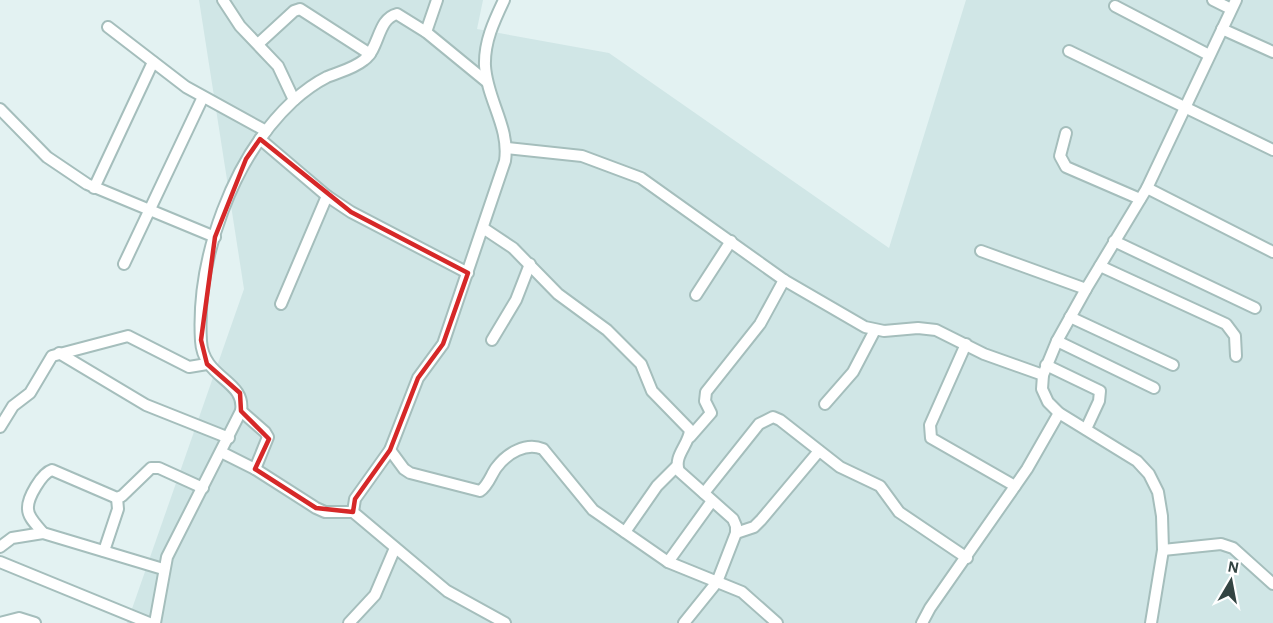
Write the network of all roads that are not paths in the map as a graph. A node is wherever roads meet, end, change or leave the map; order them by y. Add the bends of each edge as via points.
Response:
1 (223, 0) edge
2 (437, 0) edge
3 (504, 0) edge
4 (1214, 0) edge
5 (1234, 5) edge
6 (1116, 6) dead end
7 (108, 27) dead end
8 (1222, 29) junction
9 (426, 33) junction
10 (258, 44) junction
11 (1069, 51) dead end
12 (1273, 52) edge
13 (370, 54) junction
14 (1209, 55) junction
15 (153, 62) junction
16 (488, 82) junction
17 (203, 96) junction
18 (294, 100) junction
19 (1184, 105) junction
20 (0, 109) edge
21 (1066, 133) dead end
22 (262, 135) junction
23 (507, 148) junction
24 (1273, 150) edge
25 (94, 188) junction
26 (1147, 188) junction
27 (327, 196) junction
28 (1140, 199) junction
29 (149, 210) junction
30 (483, 228) junction
31 (214, 237) junction
32 (731, 241) junction
33 (1114, 242) junction
34 (1271, 247) edge
35 (981, 251) dead end
36 (124, 264) dead end
37 (530, 264) junction
38 (1100, 266) junction
39 (468, 273) junction
40 (784, 280) junction
41 (1086, 289) junction
42 (696, 295) dead end
43 (281, 304) dead end
44 (1255, 308) dead end
45 (1070, 317) junction
46 (875, 330) junction
47 (492, 340) dead end
48 (1057, 342) junction
49 (966, 344) junction
50 (59, 353) junction
51 (1236, 356) dead end
52 (207, 364) junction
53 (1173, 365) dead end
54 (1045, 370) junction
55 (1154, 388) dead end
56 (825, 404) dead end
57 (241, 411) junction
58 (1059, 413) junction
59 (0, 428) edge
60 (1086, 429) junction
61 (690, 437) junction
62 (229, 438) junction
63 (390, 450) junction
64 (819, 451) junction
65 (221, 452) junction
66 (677, 466) junction
67 (255, 469) junction
68 (1015, 486) junction
69 (203, 488) junction
70 (708, 497) junction
71 (117, 498) junction
72 (353, 512) junction
73 (625, 532) junction
74 (44, 533) junction
75 (736, 533) junction
76 (0, 547) edge
77 (395, 548) junction
78 (1163, 550) junction
79 (104, 551) junction
80 (967, 558) junction
81 (0, 562) edge
82 (668, 562) junction
83 (163, 569) junction
84 (717, 582) junction
85 (1273, 584) edge
86 (0, 622) edge
87 (35, 623) edge
88 (149, 623) edge
89 (155, 623) edge
90 (349, 623) edge
91 (505, 623) edge
92 (684, 623) edge
93 (777, 623) edge
94 (922, 623) edge
95 (1151, 623) edge

1 - 10 street via 234,19
2 - 9 street
3 - 16 street via 487,41
4 - 5 street
5 - 8 street
6 - 14 street
7 - 15 street
8 - 12 street
8 - 14 street
9 - 13 street via 405,16 389,16
9 - 16 street
10 - 13 street via 300,9
10 - 18 street via 278,66
11 - 19 street
13 - 18 street
14 - 19 street
15 - 17 street
15 - 25 street
16 - 23 street
17 - 22 street
17 - 29 street
18 - 22 street
19 - 24 street
19 - 26 street
20 - 25 street via 47,157
21 - 28 street via 1060,156 1066,167
22 - 27 street
22 - 31 street via 246,159
23 - 30 street
23 - 32 street via 582,156 641,178
25 - 29 street
26 - 28 street
26 - 34 street
27 - 39 street
27 - 43 street
28 - 33 street
29 - 31 street
29 - 36 street
30 - 37 street
30 - 39 street
31 - 52 street via 203,296 201,340
32 - 40 street
32 - 42 street
33 - 38 street
33 - 44 street
35 - 41 street
37 - 47 street via 516,300
37 - 61 street via 558,294 600,324 641,364 652,391 687,425
38 - 41 street
38 - 51 street via 1226,324 1235,336
39 - 63 street via 443,344 418,378
40 - 46 street via 855,323
40 - 61 street via 743,348 706,392 705,401 711,413
41 - 45 street
45 - 48 street
45 - 53 street
46 - 49 street via 926,328
46 - 56 street via 853,372
48 - 54 street
48 - 55 street
49 - 54 street via 984,354
49 - 68 street via 930,425 931,438
50 - 52 street via 128,336 189,367
50 - 59 street via 46,362 30,393 13,406
50 - 62 street via 146,405
52 - 57 street via 240,393
54 - 58 street via 1042,389
54 - 60 street via 1100,391
57 - 62 street
57 - 67 street via 268,437
58 - 60 street
58 - 68 street
60 - 78 street via 1137,460 1149,474 1158,492
61 - 66 street
62 - 65 street
63 - 72 street via 356,499
63 - 73 street via 410,473 480,491 500,464 522,447 535,446 550,456 585,503
64 - 70 street via 780,420 766,418
64 - 75 street via 754,527
64 - 80 street via 848,472 880,486 899,512
65 - 67 street
65 - 69 street
66 - 70 street
66 - 73 street via 657,486
67 - 72 street via 325,512
68 - 80 street
69 - 71 street via 151,468
69 - 83 street
70 - 75 street via 733,519
70 - 82 street
71 - 74 street via 57,471 47,471 27,508
71 - 79 street via 118,509
72 - 77 street
73 - 82 street
74 - 76 street via 12,538
74 - 79 street
75 - 84 street
77 - 90 street via 375,595
77 - 91 street via 447,591
78 - 85 street via 1227,546
78 - 95 street
79 - 83 street
80 - 94 street
81 - 88 street
82 - 84 street
83 - 89 street
84 - 92 street
84 - 93 street via 755,601
86 - 87 street via 19,618

